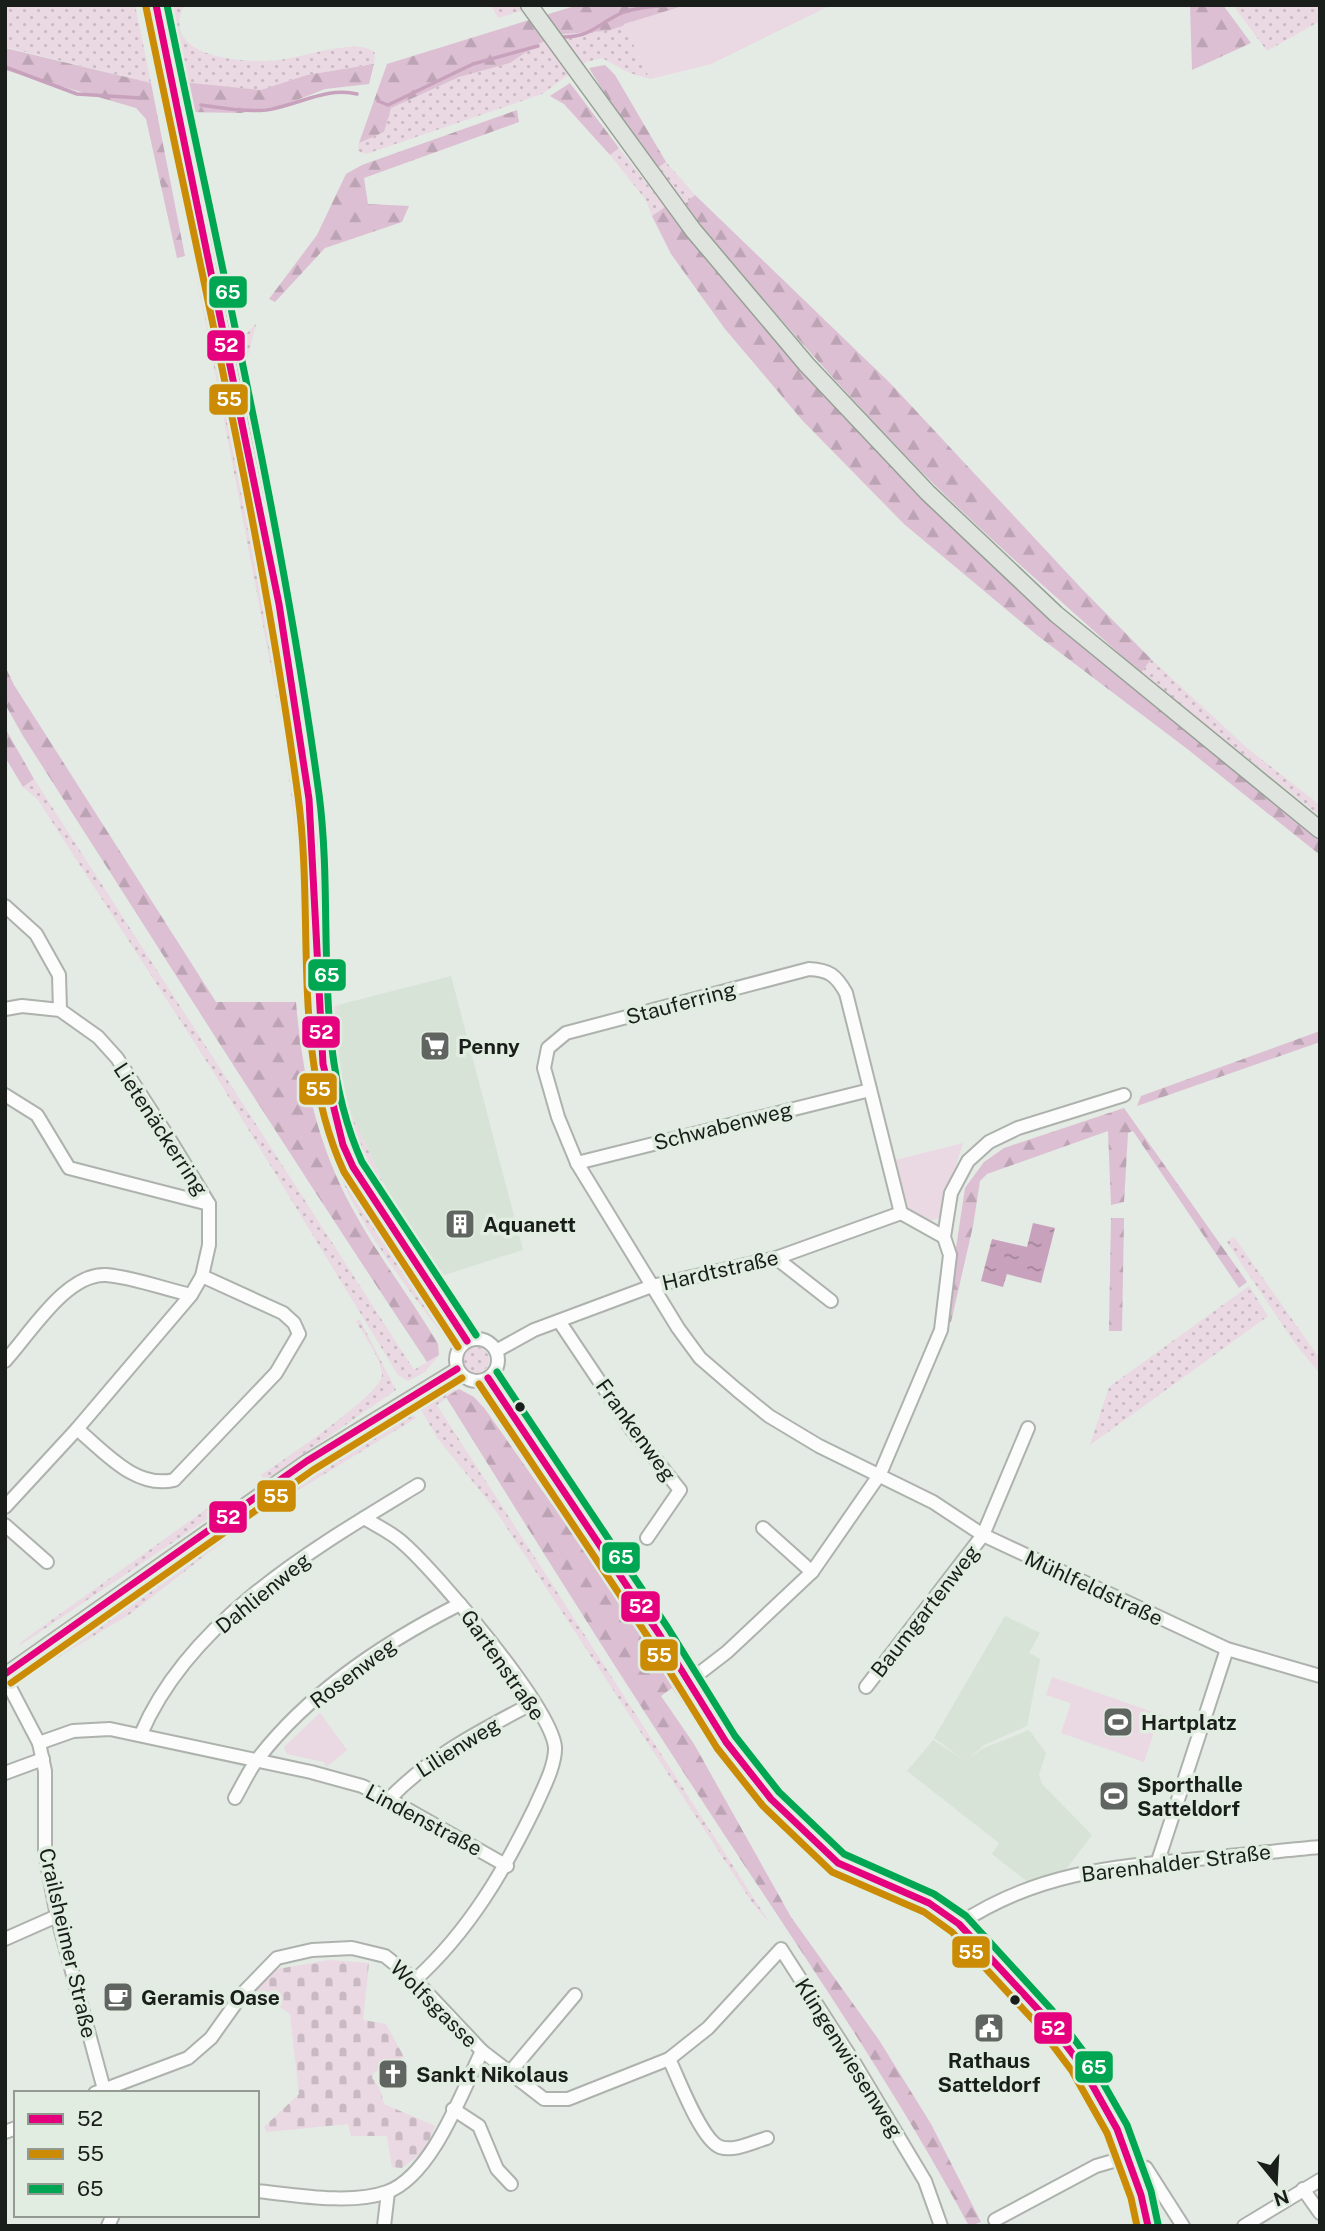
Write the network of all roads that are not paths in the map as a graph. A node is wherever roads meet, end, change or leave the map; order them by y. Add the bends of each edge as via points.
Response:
1 (156, 5) edge
2 (529, 5) edge
3 (1320, 830) edge
4 (5, 906) edge
5 (5, 1009) edge
6 (60, 1010) junction
7 (870, 1090) junction
8 (5, 1095) edge
9 (1124, 1095) dead end
10 (577, 1163) junction
11 (209, 1204) junction
12 (901, 1213) junction
13 (944, 1237) junction
14 (776, 1258) junction
15 (202, 1276) junction
16 (652, 1286) junction
17 (191, 1295) junction
18 (831, 1301) dead end
19 (559, 1321) junction
20 (467, 1341) junction
21 (496, 1351) junction
22 (5, 1361) edge
23 (457, 1369) junction
24 (488, 1378) junction
25 (1028, 1427) dead end
26 (77, 1429) junction
27 (880, 1474) junction
28 (418, 1485) dead end
29 (5, 1507) edge
30 (364, 1518) junction
31 (5, 1525) edge
32 (763, 1528) dead end
33 (983, 1535) junction
34 (647, 1538) dead end
35 (47, 1562) dead end
36 (812, 1572) junction
37 (460, 1604) junction
38 (1227, 1649) junction
39 (5, 1676) edge
40 (1320, 1676) edge
41 (688, 1682) junction
42 (866, 1687) dead end
43 (533, 1703) junction
44 (141, 1734) junction
45 (39, 1743) junction
46 (258, 1758) junction
47 (43, 1759) junction
48 (5, 1773) edge
49 (236, 1798) dead end
50 (389, 1799) junction
51 (1320, 1847) edge
52 (1158, 1861) junction
53 (507, 1866) junction
54 (57, 1916) junction
55 (959, 1924) junction
56 (5, 1939) edge
57 (415, 1980) junction
58 (575, 1995) dead end
59 (739, 1996) joint
60 (482, 2051) junction
61 (669, 2059) junction
62 (510, 2071) junction
63 (102, 2091) edge
64 (105, 2091) edge
65 (453, 2109) junction
66 (767, 2138) dead end
67 (1127, 2157) junction
68 (1133, 2172) junction
69 (1320, 2180) edge
70 (510, 2184) dead end
71 (1303, 2189) junction
72 (259, 2191) edge
73 (388, 2192) junction
74 (1320, 2213) edge
75 (995, 2220) dead end
76 (384, 2226) edge
77 (941, 2226) edge
78 (1148, 2226) edge
79 (1183, 2226) edge
80 (1244, 2226) edge

1 - 20 street via 279,604 309,799 323,1064 337,1125 372,1199
2 - 3 main road via 694,230 807,365 928,493 1056,614
4 - 6 street via 36,934 59,975
5 - 6 street
6 - 11 street, Lietenäckerring via 117,1058
7 - 10 street, Schwabenweg
7 - 10 street, Stauferring via 842,986 827,970 809,969 566,1033 548,1048 544,1069
7 - 12 street, Stauferring
8 - 11 street via 37,1115 69,1168
9 - 13 street via 1018,1128 989,1142 957,1176
10 - 16 street, Stauferring
11 - 15 street, Lietenäckerring via 209,1245
12 - 13 street
12 - 14 street, Hardtstraße
13 - 27 street via 950,1255 941,1329
14 - 16 street, Hardtstraße
14 - 18 street
15 - 17 street, Lietenäckerring
15 - 26 street via 283,1313 294,1323 299,1334 275,1373 174,1480 144,1480
16 - 19 street, Hardtstraße
16 - 27 street, Stauferring via 700,1358 737,1390 819,1446
17 - 22 street via 106,1275 87,1278 71,1285
17 - 26 street, Lietenäckerring
19 - 21 street, Hardtstraße
19 - 34 street, Frankenweg via 632,1430 680,1490
20 - 21 street via 485,1340
20 - 23 street via 457,1351
21 - 24 street via 497,1368
23 - 24 street via 468,1380
23 - 39 street via 307,1461
24 - 41 street
25 - 33 street, Baumgartenweg
26 - 29 street, Lietenäckerring
27 - 33 street, Mühlfeldstraße
27 - 36 street
28 - 30 street, Dahlienweg
30 - 37 street, Gartenstraße via 401,1541
30 - 44 street, Dahlienweg via 232,1614 183,1665
31 - 35 street
32 - 36 street
33 - 38 street, Mühlfeldstraße
33 - 42 street, Baumgartenweg
36 - 41 street
37 - 43 street, Gartenstraße
37 - 46 street, Rosenweg via 364,1662 284,1728
38 - 40 street, Mühlfeldstraße
38 - 52 street
39 - 45 street, Crailsheimer Straße
41 - 55 street via 749,1774 819,1847 838,1863 929,1903
43 - 50 street, Lilienweg via 464,1739 416,1771
43 - 53 street, Gartenstraße via 555,1747 545,1784
44 - 45 street, Lindenstraße via 110,1729 73,1731
44 - 46 street, Lindenstraße
45 - 47 street, Crailsheimer Straße
46 - 49 street
46 - 50 street, Lindenstraße via 362,1786
47 - 48 street
47 - 54 street, Crailsheimer Straße via 45,1853
50 - 53 street, Lindenstraße
51 - 52 street, Barenhalder Straße
52 - 55 street, Barenhalder Straße via 1035,1885 1002,1898
53 - 57 street, Gartenstraße via 480,1907
54 - 56 street
54 - 63 street, Crailsheimer Straße
55 - 67 street via 1044,2015 1081,2064
57 - 60 street, Wolfsgasse
57 - 64 street, Wolfsgasse via 385,1956 352,1948 277,1958 188,2059
58 - 62 street
59 - 61 street, Wolfsgasse
59 - 77 street, Klingenwiesenweg via 781,1949 925,2181
60 - 62 street, Wolfsgasse
60 - 65 street
61 - 62 street, Wolfsgasse via 568,2099 544,2099
61 - 66 street via 707,2138 720,2147 740,2147
65 - 70 street via 479,2126 497,2169
65 - 73 street via 440,2140 421,2166
67 - 68 street
67 - 75 street via 1096,2166
68 - 78 street
68 - 79 street via 1146,2168
69 - 71 street
71 - 74 street
71 - 80 street
72 - 73 street via 348,2197
73 - 76 street

